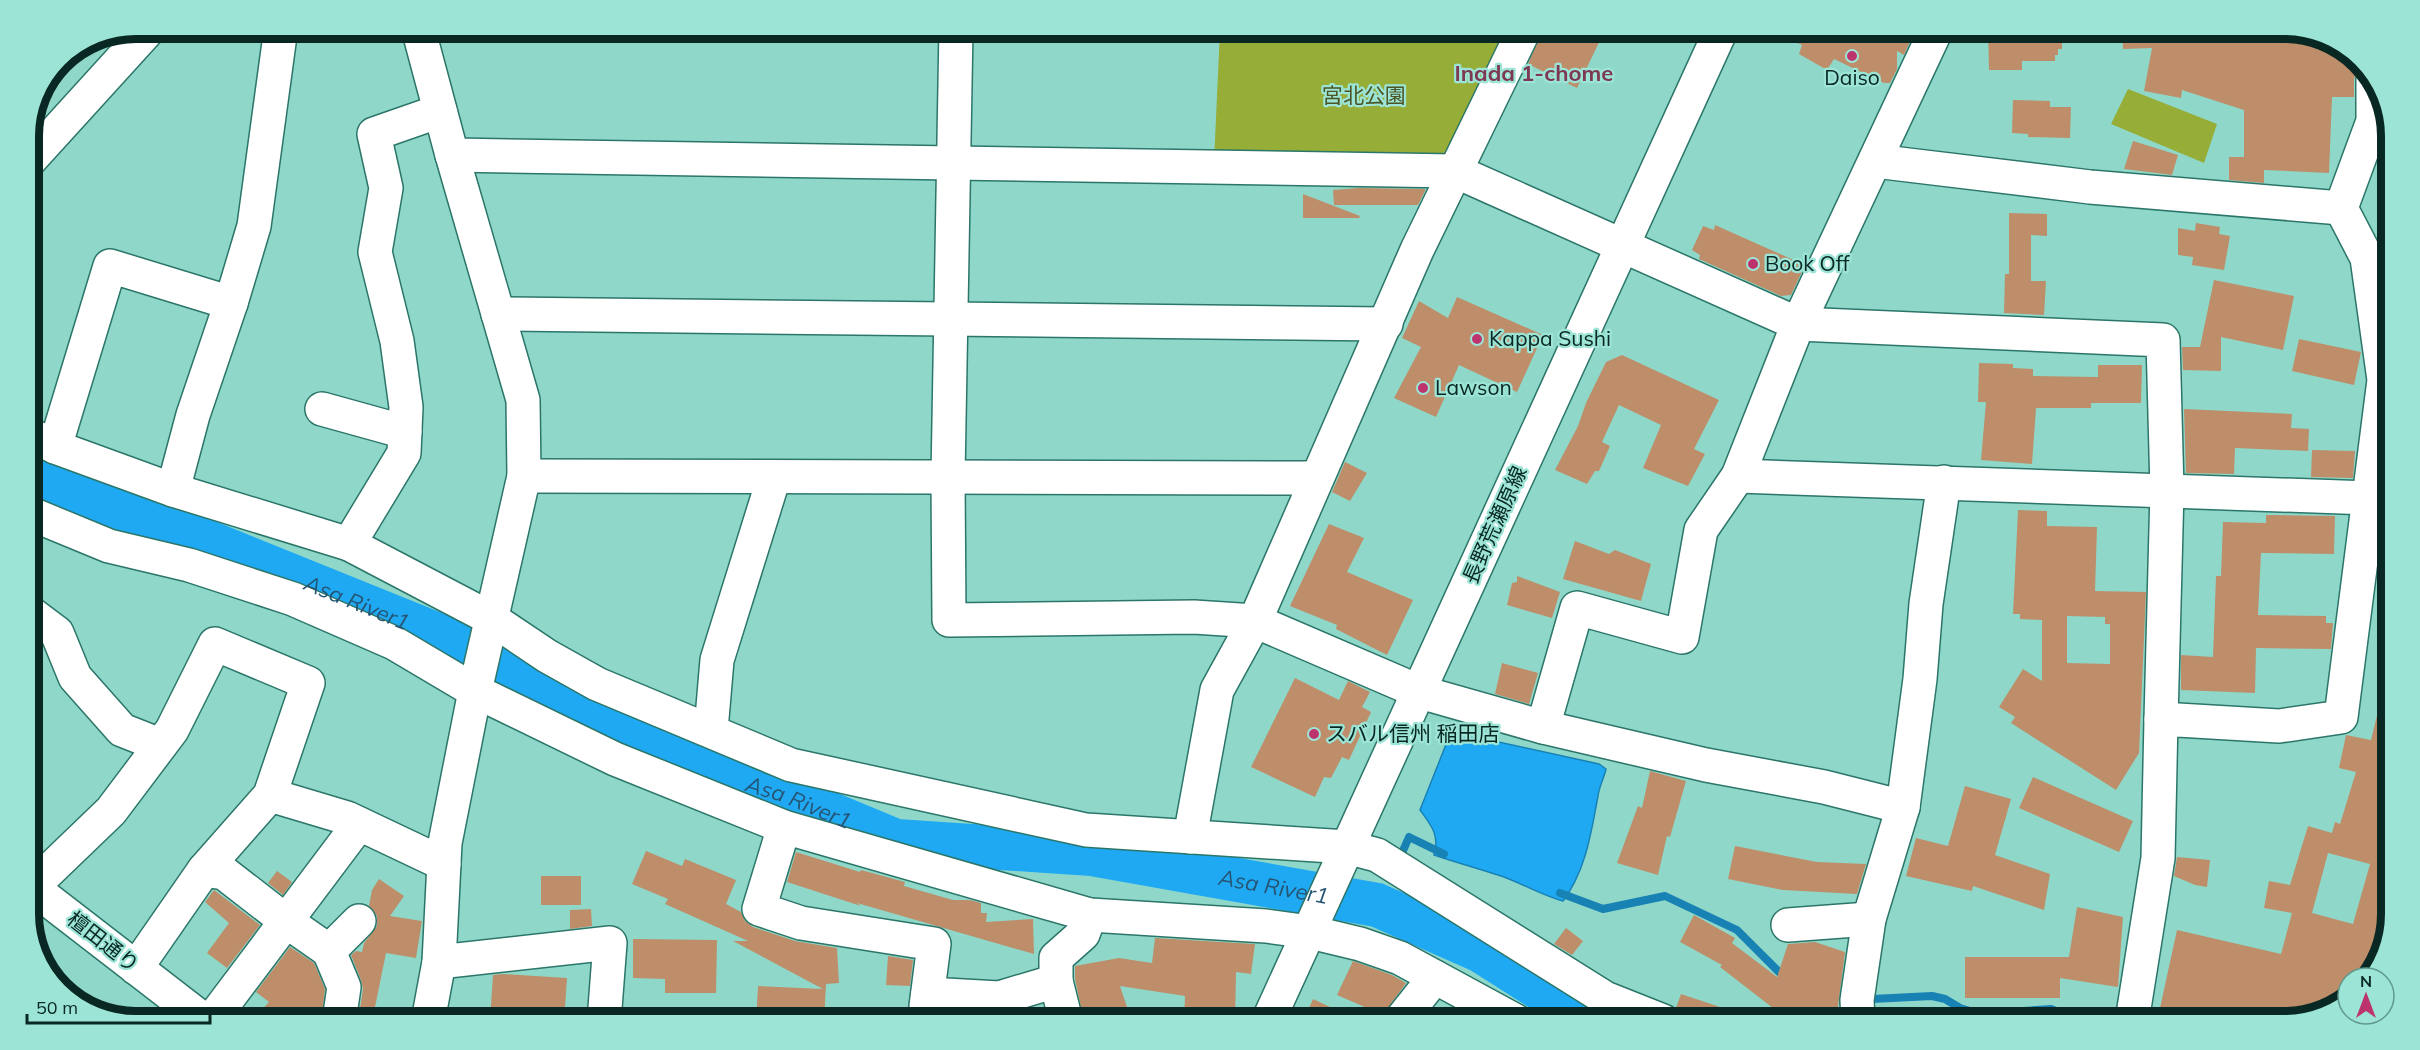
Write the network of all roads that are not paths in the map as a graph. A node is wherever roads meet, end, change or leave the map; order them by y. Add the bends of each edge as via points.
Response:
1 (140, 39) edge
2 (280, 39) edge
3 (421, 39) edge
4 (956, 39) edge
5 (1520, 39) edge
6 (1717, 39) edge
7 (1932, 39) edge
8 (2373, 99) edge
9 (440, 111) junction
10 (39, 150) edge
11 (452, 155) junction
12 (1875, 161) junction
13 (953, 163) junction
14 (1455, 171) junction
15 (2341, 208) junction
16 (1622, 244) junction
17 (231, 303) junction
18 (2381, 303) edge
19 (498, 314) junction
20 (951, 319) junction
21 (1386, 324) junction
22 (1798, 324) junction
23 (2381, 405) edge
24 (322, 409) dead end
25 (405, 432) junction
26 (42, 440) edge
27 (524, 476) junction
28 (1738, 476) junction
29 (774, 477) junction
30 (948, 477) junction
31 (1317, 478) junction
32 (1944, 482) junction
33 (172, 490) junction
34 (2167, 490) junction
35 (2370, 498) junction
36 (39, 517) edge
37 (349, 544) junction
38 (39, 620) edge
39 (1255, 621) junction
40 (491, 623) junction
41 (476, 686) junction
42 (1420, 692) junction
43 (2161, 720) junction
44 (1543, 727) junction
45 (711, 730) junction
46 (160, 746) junction
47 (270, 795) junction
48 (1903, 807) junction
49 (359, 824) junction
50 (784, 827) junction
51 (1190, 837) junction
52 (1344, 854) junction
53 (444, 864) junction
54 (204, 870) junction
55 (39, 878) edge
56 (39, 893) edge
57 (1090, 915) junction
58 (1869, 919) junction
59 (286, 921) junction
60 (359, 921) dead end
61 (1788, 925) dead end
62 (1312, 928) junction
63 (329, 951) junction
64 (440, 962) junction
65 (136, 968) junction
66 (1435, 977) junction
67 (1056, 981) junction
68 (191, 1011) edge
69 (219, 1011) edge
70 (341, 1011) edge
71 (430, 1011) edge
72 (605, 1011) edge
73 (928, 1011) edge
74 (941, 1011) edge
75 (1063, 1011) edge
76 (1273, 1011) edge
77 (1409, 1011) edge
78 (1496, 1011) edge
79 (1636, 1011) edge
80 (1858, 1011) edge
81 (2134, 1011) edge

1 - 10 street
2 - 17 street via 254,226
3 - 9 street
4 - 13 street
5 - 14 street
6 - 16 street, 長野荒瀬原線
7 - 12 street
8 - 15 street via 2373,121
9 - 11 street
9 - 25 street via 374,134 386,188 375,252 397,341 406,407
11 - 13 street
11 - 19 street
12 - 15 street via 2090,188
12 - 22 street
13 - 14 street
13 - 20 street
14 - 16 street
14 - 21 street
15 - 18 street via 2367,258
16 - 22 street
16 - 42 street, 長野荒瀬原線
17 - 26 street via 110,266
17 - 33 street
19 - 20 street
19 - 27 street via 523,400
20 - 21 street
20 - 30 street
21 - 31 street
22 - 28 street
22 - 34 street via 2163,340
23 - 35 street
24 - 25 street
25 - 37 street via 405,453
26 - 33 street
27 - 29 street
27 - 40 street
28 - 32 street
28 - 44 street via 1701,530 1682,637 1577,608
29 - 30 street
29 - 45 street via 717,660
30 - 31 street
30 - 39 street via 949,620 1194,617
31 - 39 street
32 - 34 street
32 - 48 street
33 - 37 street
34 - 35 street
34 - 43 street
35 - 43 street via 2341,717 2279,726
36 - 41 street via 109,546 189,565 293,599 394,643
37 - 40 street
38 - 46 street via 57,633 75,677 122,730
39 - 42 street
39 - 51 street via 1218,690
40 - 41 street
40 - 45 street via 597,684
41 - 50 street via 615,759
41 - 53 street
42 - 44 street
42 - 52 street, 長野荒瀬原線
43 - 81 street via 2158,858
44 - 48 street
45 - 51 street via 790,765 1086,830
46 - 47 street via 215,645 308,683
46 - 55 street via 111,811
47 - 49 street
47 - 54 street
48 - 58 street
49 - 53 street
49 - 59 street
50 - 57 street
50 - 73 street via 759,909 801,923 934,944
51 - 52 street
52 - 62 street, 長野荒瀬原線
52 - 79 street via 1377,855 1605,998
53 - 64 street
54 - 59 street via 224,873
54 - 65 street
56 - 65 street, 檀田通り
57 - 62 street
57 - 67 street via 1083,934 1056,958
58 - 61 street
58 - 80 street
59 - 63 street
59 - 69 street
60 - 63 street
62 - 66 street via 1400,958
62 - 76 street, 長野荒瀬原線
63 - 70 street via 344,987
64 - 71 street
64 - 72 street via 610,943
65 - 68 street, 檀田通り
66 - 77 street
66 - 78 street
67 - 74 street
67 - 75 street

